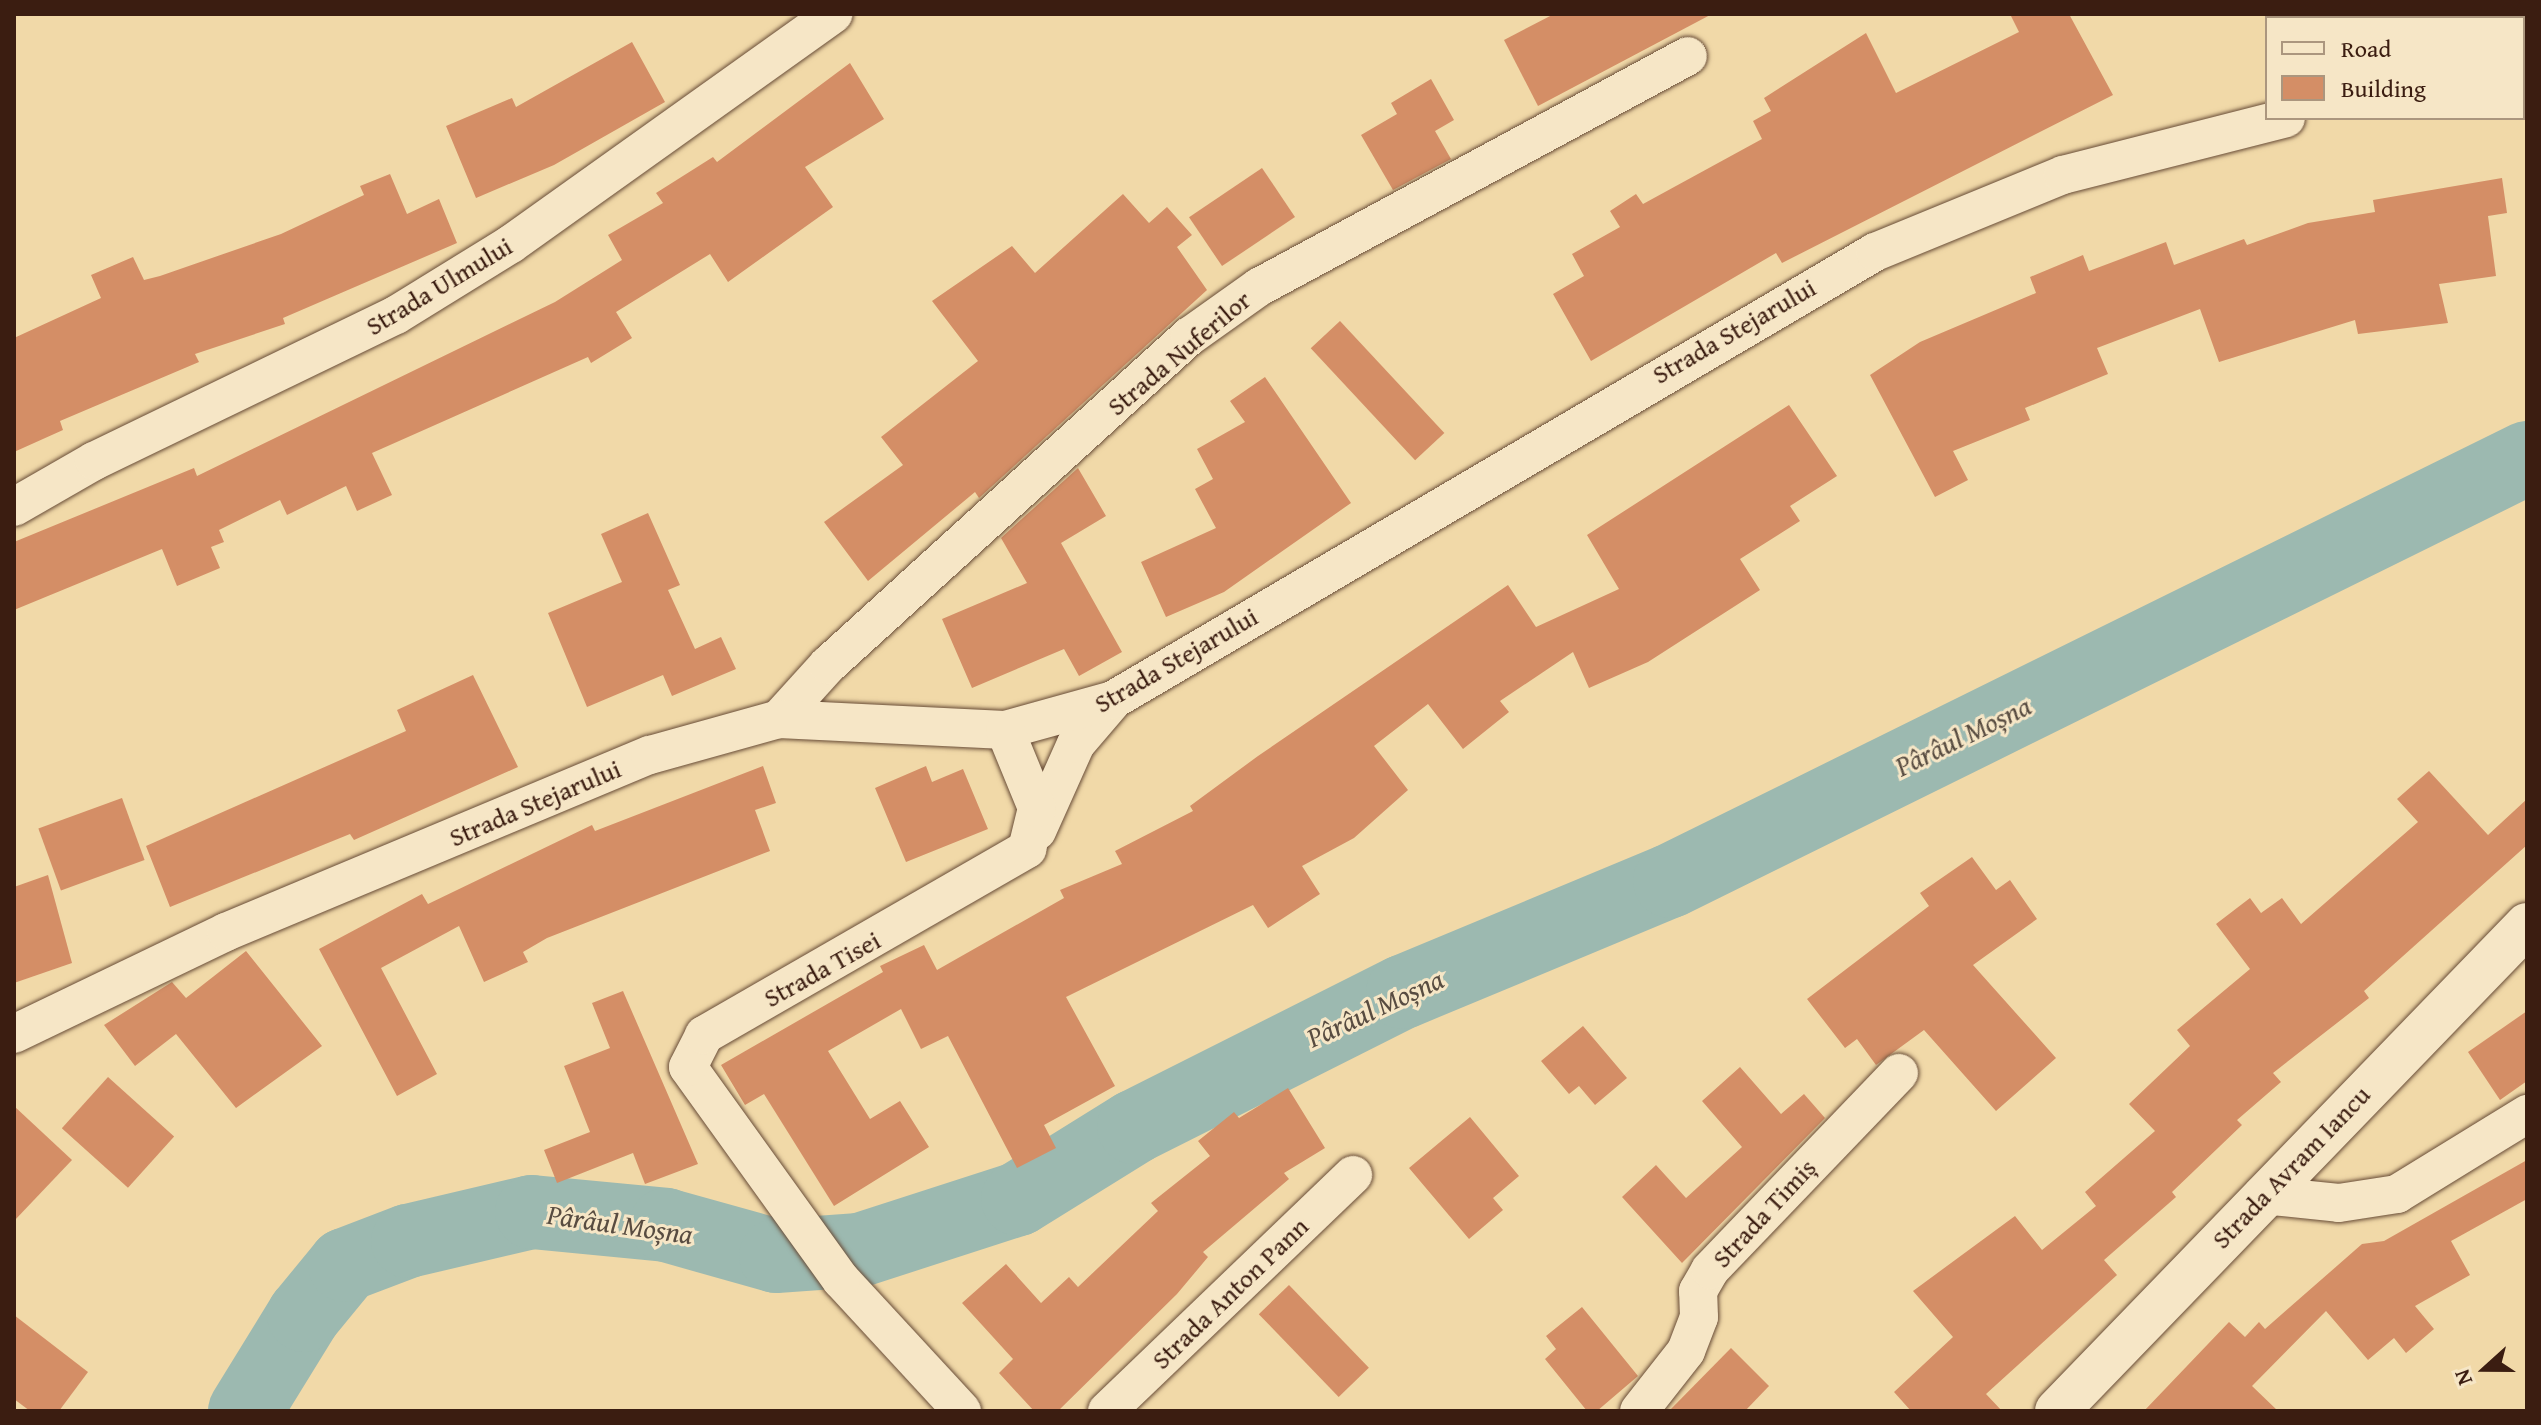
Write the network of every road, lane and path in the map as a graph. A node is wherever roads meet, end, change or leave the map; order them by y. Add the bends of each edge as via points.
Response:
1 (833, 14) edge
2 (1688, 56) dead end
3 (2278, 120) edge
4 (14, 507) edge
5 (1113, 700) junction
6 (779, 719) junction
7 (1005, 730) junction
8 (1037, 831) junction
9 (2527, 925) edge
10 (14, 1034) edge
11 (1899, 1073) dead end
12 (2527, 1114) edge
13 (1353, 1175) dead end
14 (2262, 1195) junction
15 (962, 1411) edge
16 (1107, 1411) edge
17 (1639, 1411) edge
18 (2057, 1411) edge

1 - 4 street, Strada Ulmului via 511,244 396,315
2 - 6 street, Strada Nuferilor via 1259,287 1190,336 828,665
3 - 5 street, Strada Stejarului via 2063,175 1875,252
5 - 7 street, Strada Stejarului
5 - 8 street, Strada Tisei via 1076,744
6 - 7 street, Strada Stejarului
6 - 10 street, Strada Stejarului via 635,761 226,932
7 - 8 street via 1037,808
8 - 15 street, Strada Tisei via 1009,864 704,1035 688,1067 699,1091 841,1280
9 - 14 main road, Strada Avram Iancu
11 - 17 street, Strada Timiș via 1710,1270 1698,1291 1699,1317 1686,1351
12 - 14 street via 2397,1194 2339,1203
13 - 16 street, Strada Anton Pann
14 - 18 main road, Strada Avram Iancu

